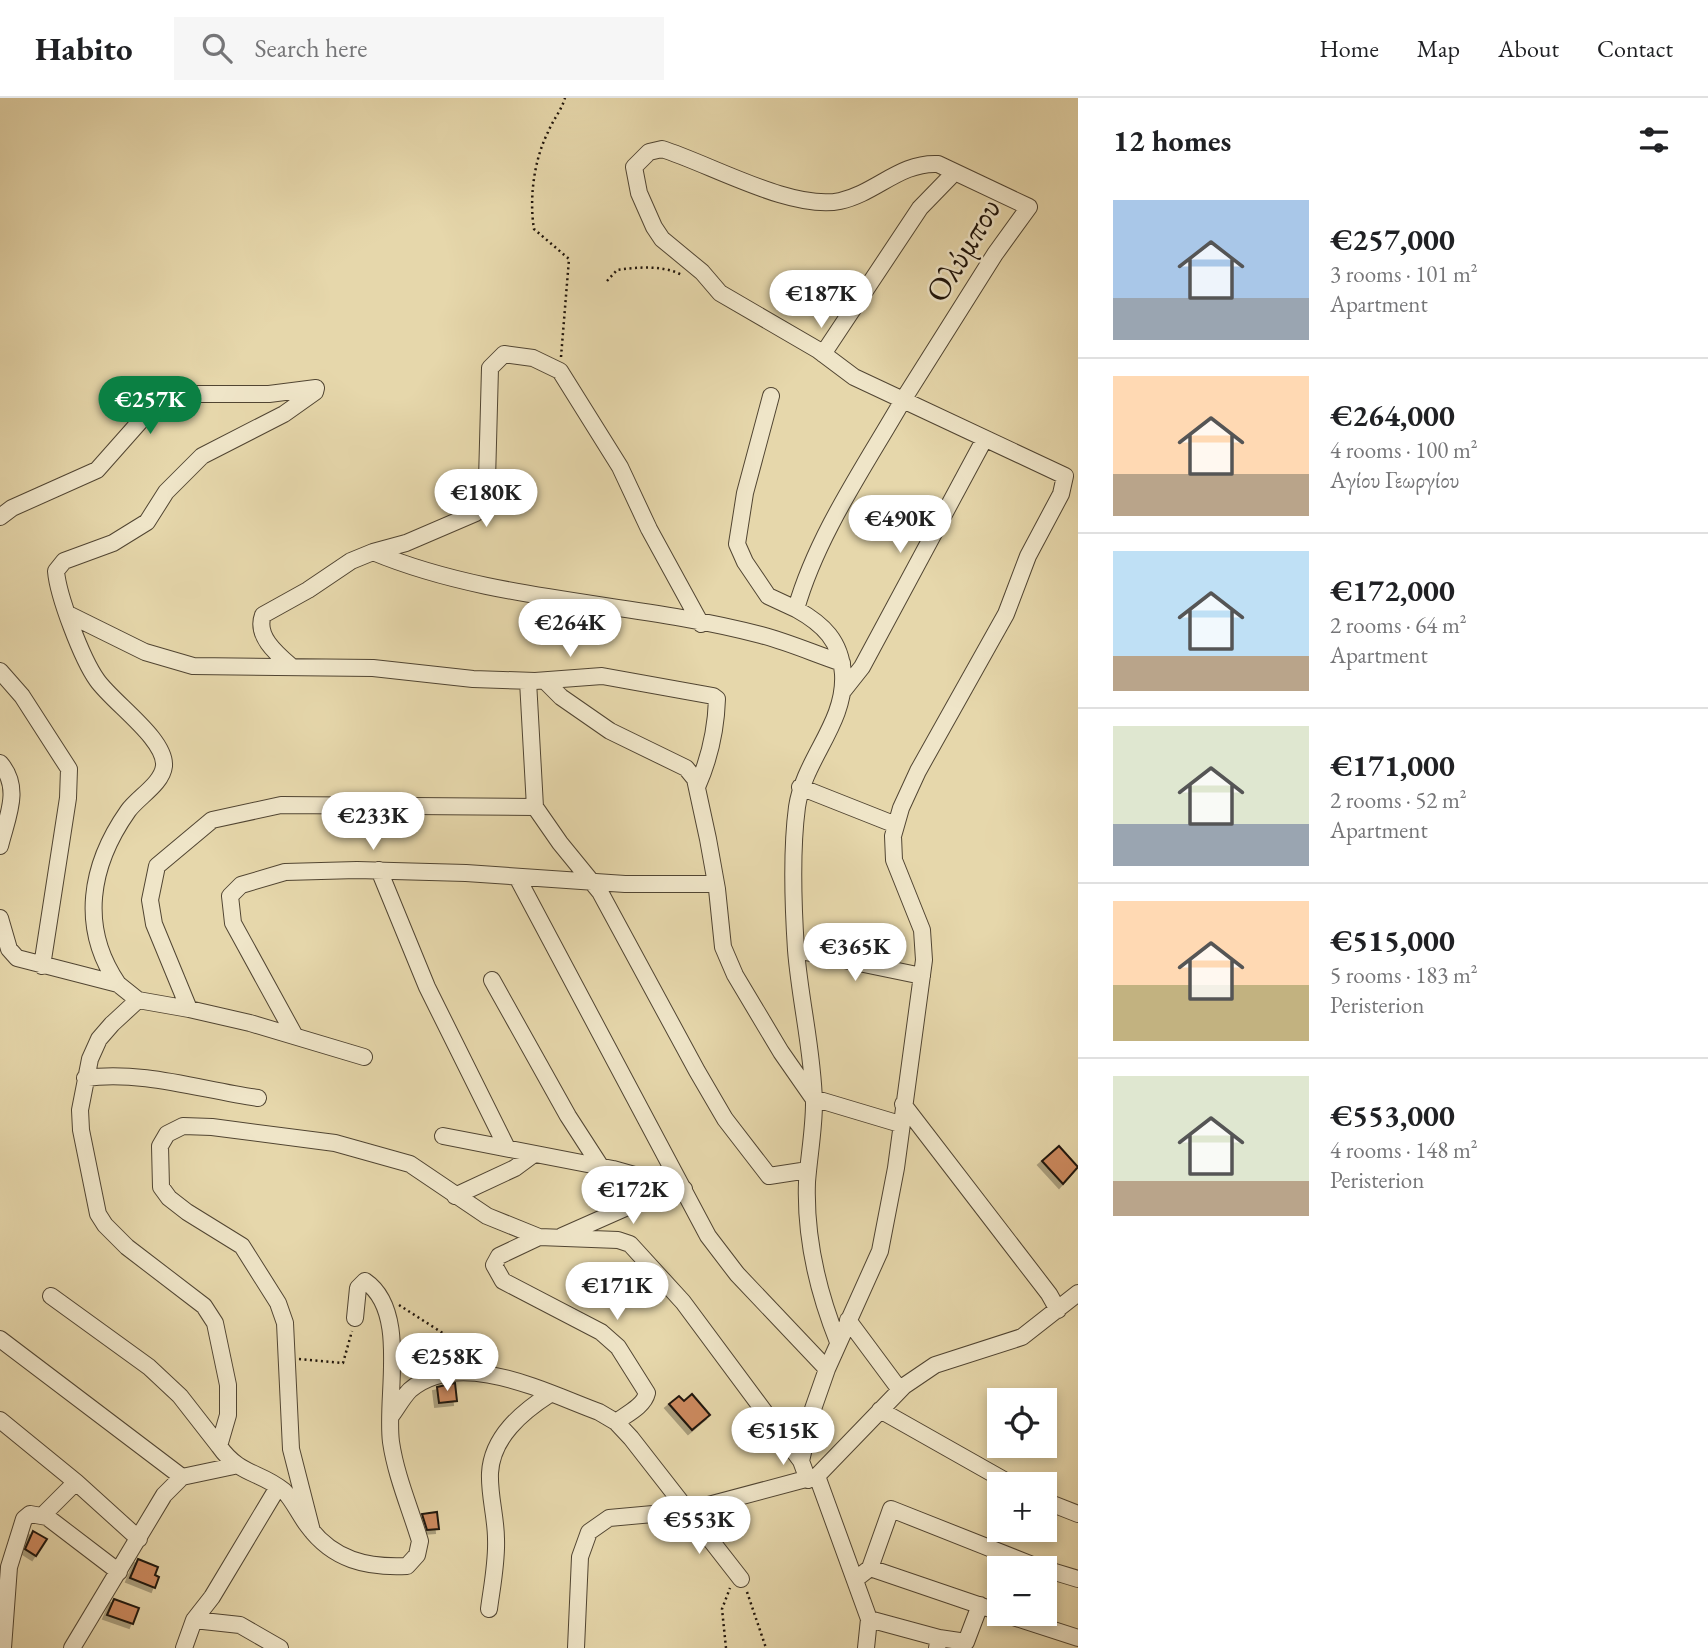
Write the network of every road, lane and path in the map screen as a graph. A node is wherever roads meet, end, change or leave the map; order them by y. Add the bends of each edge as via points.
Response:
1 (565, 98) edge
2 (954, 173) junction
3 (691, 279) dead end
4 (607, 281) dead end
5 (823, 354) junction
6 (560, 371) junction
7 (771, 396) dead end
8 (904, 400) junction
9 (984, 440) junction
10 (0, 517) edge
11 (373, 552) junction
12 (796, 610) junction
13 (68, 614) junction
14 (701, 624) junction
15 (842, 663) junction
16 (292, 667) junction
17 (0, 671) edge
18 (528, 681) junction
19 (545, 681) junction
20 (843, 691) junction
21 (0, 763) edge
22 (697, 787) junction
23 (800, 787) junction
24 (535, 807) junction
25 (896, 825) junction
26 (0, 846) edge
27 (379, 870) junction
28 (517, 877) junction
29 (593, 882) junction
30 (716, 884) junction
31 (0, 918) edge
32 (796, 950) junction
33 (42, 966) junction
34 (922, 976) junction
35 (492, 980) dead end
36 (118, 984) junction
37 (138, 1000) junction
38 (189, 1009) junction
39 (295, 1036) junction
40 (365, 1057) dead end
41 (85, 1078) junction
42 (258, 1098) dead end
43 (813, 1098) junction
44 (903, 1104) junction
45 (900, 1124) junction
46 (443, 1136) dead end
47 (508, 1148) junction
48 (534, 1154) junction
49 (601, 1167) junction
50 (808, 1170) junction
51 (680, 1187) junction
52 (455, 1196) junction
53 (539, 1237) junction
54 (557, 1238) junction
55 (1078, 1293) edge
56 (51, 1296) dead end
57 (382, 1300) junction
58 (1058, 1310) junction
59 (355, 1318) joint
60 (848, 1320) junction
61 (0, 1339) edge
62 (838, 1342) junction
63 (289, 1358) junction
64 (827, 1369) junction
65 (461, 1372) junction
66 (900, 1390) junction
67 (550, 1394) junction
68 (880, 1410) junction
69 (391, 1416) junction
70 (0, 1420) edge
71 (616, 1422) junction
72 (219, 1446) junction
73 (802, 1461) junction
74 (234, 1465) junction
75 (990, 1472) edge
76 (182, 1477) junction
77 (813, 1478) junction
78 (76, 1482) junction
79 (278, 1487) junction
80 (1057, 1506) edge
81 (686, 1511) junction
82 (45, 1513) dead end
83 (1078, 1514) edge
84 (312, 1531) junction
85 (139, 1539) junction
86 (1011, 1556) edge
87 (870, 1568) junction
88 (119, 1573) junction
89 (1057, 1573) edge
90 (856, 1579) junction
91 (1078, 1579) edge
92 (741, 1580) junction
93 (980, 1605) junction
94 (987, 1608) edge
95 (489, 1609) dead end
96 (869, 1619) junction
97 (194, 1620) junction
98 (1042, 1626) edge
99 (1078, 1638) edge
100 (938, 1643) edge
101 (3, 1648) edge
102 (72, 1648) edge
103 (184, 1648) edge
104 (279, 1648) edge
105 (576, 1648) edge
106 (726, 1648) edge
107 (766, 1648) edge
108 (866, 1648) edge

1 - 6 path via 539,158 531,210 534,229 569,259
2 - 5 street, Ολύμπου via 920,208
2 - 5 street via 937,164 921,163 853,197 812,202 662,149 639,159 634,167 639,193 662,239 720,293
2 - 8 street, Ολύμπου via 1029,207
3 - 4 path via 673,271 638,267 617,270
5 - 8 street via 854,377
6 - 11 street via 520,355 505,354 495,360 488,386 487,480 480,508 455,523
6 - 14 street via 620,467
7 - 12 street via 745,493 737,544 768,596
8 - 9 street
8 - 12 street via 820,549
9 - 20 street via 862,667
9 - 25 street via 1065,476 1061,494 1028,556 1006,614 918,771
10 - 13 street via 97,470 159,400 172,394 269,394 316,388 284,414 202,456 166,492 147,522 113,543 64,561 56,571 57,589
11 - 14 street via 456,579
11 - 16 street via 262,615 261,630
12 - 15 street via 829,632
13 - 16 street via 145,652 193,666
13 - 36 street via 96,679 160,747 164,764 162,774 128,810 95,875 98,942
14 - 15 street via 761,635
15 - 20 street
16 - 18 street via 373,668 473,680
17 - 33 street via 22,696 69,769
18 - 19 street
18 - 24 street
19 - 22 street via 610,731 686,768
19 - 22 street via 602,676 713,696 717,699 714,732
20 - 23 street
21 - 26 street via 14,791
22 - 30 street
23 - 25 street
23 - 32 street
24 - 29 street
24 - 38 street via 281,806 212,820 157,866 150,900 154,925
25 - 34 street via 894,860 922,930
27 - 28 street
27 - 39 street via 285,872 241,885 230,896 233,923
27 - 47 street via 427,987
28 - 29 street
28 - 51 street
29 - 30 street
29 - 50 street via 696,1071 761,1169 769,1175
30 - 43 street via 723,947 735,975
31 - 33 street via 9,949 17,958
32 - 34 street
32 - 43 street
33 - 36 street
34 - 44 street
35 - 49 street
36 - 37 street
37 - 38 street
37 - 41 street via 99,1039
38 - 39 street
39 - 40 street
41 - 42 street via 112,1074 148,1078
41 - 72 street via 79,1119 98,1214 127,1247 204,1306 215,1323 228,1405
43 - 45 street
43 - 50 street
44 - 45 street
44 - 58 street
45 - 60 street via 880,1251
46 - 47 street
47 - 48 street
48 - 49 street
48 - 52 street via 516,1168
49 - 51 street
50 - 62 street via 807,1216 824,1307
51 - 54 street
51 - 64 street via 737,1274
52 - 53 street via 487,1216
52 - 63 street via 410,1164 335,1143 212,1127 183,1126 167,1134 160,1146 161,1187 187,1212 242,1246 278,1303
53 - 54 street
53 - 71 street via 499,1256 496,1272 503,1281 578,1318 618,1346 647,1393 646,1399
54 - 73 street via 630,1244 683,1301
55 - 58 street
56 - 72 street via 149,1367 180,1396
57 - 59 street via 374,1287 362,1282
57 - 65 path via 398,1304 452,1339
57 - 69 street via 392,1337
58 - 66 street via 1022,1336 935,1365
59 - 63 path via 343,1363
60 - 62 street
60 - 66 street
61 - 76 street
62 - 64 street
63 - 84 street via 291,1449
64 - 73 street
65 - 67 street via 486,1373
65 - 69 street via 426,1380 409,1391
66 - 68 street
67 - 71 street
67 - 95 street via 524,1411 496,1450 490,1473 496,1538
68 - 75 street
68 - 77 street
69 - 84 street via 395,1462 420,1541 417,1555 407,1566 363,1564 341,1558
70 - 78 street
71 - 81 street
72 - 74 street
73 - 77 street
74 - 76 street
74 - 79 street
76 - 85 street via 164,1495
77 - 81 street
77 - 90 street
78 - 82 street
78 - 85 street
79 - 84 street
79 - 97 street
80 - 83 street
81 - 92 street
81 - 105 street via 609,1518 589,1532 580,1557
85 - 88 street
86 - 87 street via 891,1508
87 - 90 street
87 - 93 street
88 - 101 street via 47,1517 30,1514 24,1518 9,1567
88 - 102 street
89 - 91 street
90 - 96 street
92 - 106 path via 731,1586 722,1609
92 - 107 path
93 - 94 street
93 - 100 street via 966,1642
96 - 100 street
96 - 108 street
97 - 103 street
97 - 104 street via 240,1625
98 - 99 street

